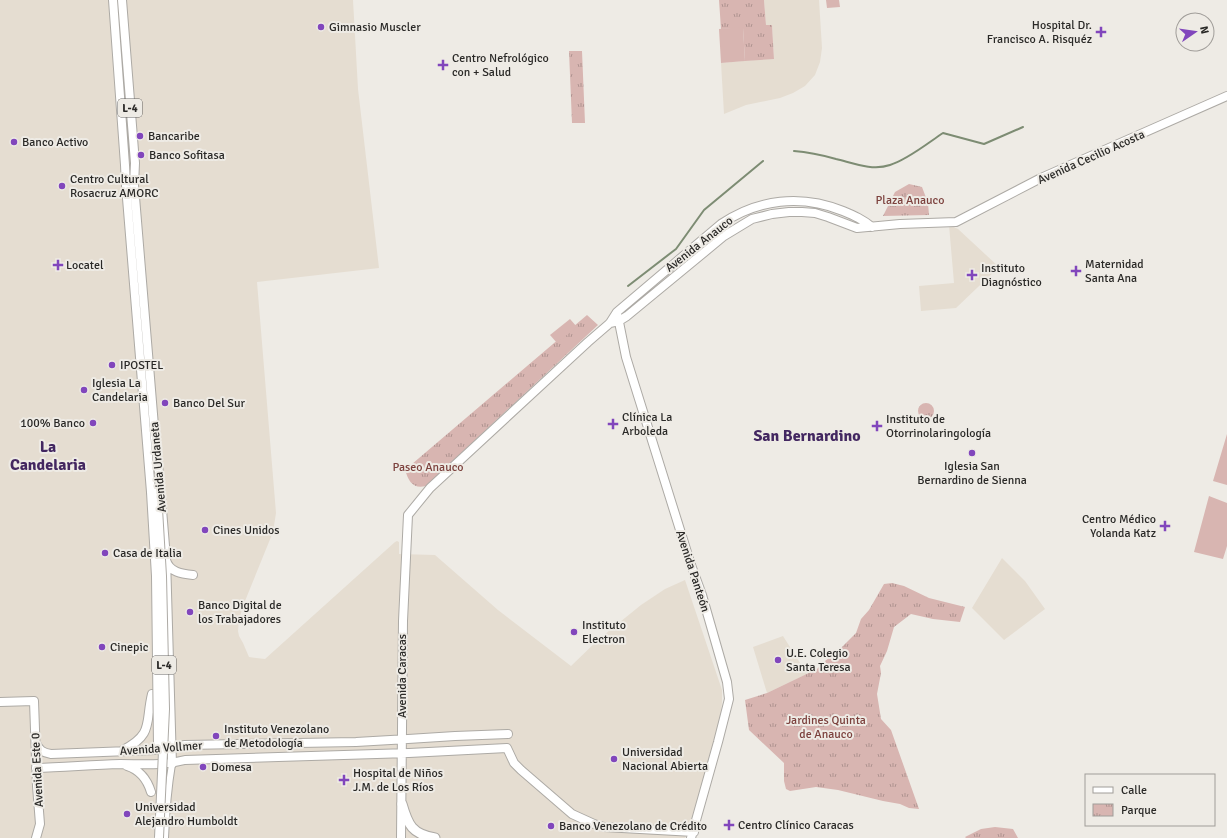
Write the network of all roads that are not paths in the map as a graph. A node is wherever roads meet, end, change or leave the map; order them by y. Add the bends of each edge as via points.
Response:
1 (113, 0) edge
2 (122, 0) edge
3 (1227, 96) edge
4 (956, 222) joint
5 (872, 227) junction
6 (617, 312) junction
7 (619, 321) junction
8 (610, 323) junction
9 (152, 451) junction
10 (154, 492) junction
11 (408, 515) joint
12 (151, 558) dead end
13 (166, 558) junction
14 (193, 575) dead end
15 (0, 702) edge
16 (172, 732) junction
17 (508, 734) dead end
18 (402, 740) junction
19 (36, 743) junction
20 (172, 748) junction
21 (120, 751) junction
22 (402, 753) junction
23 (120, 764) junction
24 (172, 764) junction
25 (36, 768) junction
26 (151, 792) dead end
27 (402, 804) junction
28 (694, 836) edge
29 (36, 838) edge
30 (154, 838) edge
31 (159, 838) edge
32 (165, 838) edge
33 (401, 838) edge
34 (435, 838) edge

1 - 9 main road, Avenida Urdaneta / L-4 via 126,186
2 - 9 main road, Avenida Urdaneta / L-4 via 135,163 134,185
3 - 4 main road, Avenida Cecilio Acosta via 1041,178
4 - 5 main road, Avenida Anauco
5 - 6 main road, Avenida Anauco via 863,219 832,206 817,203 789,201 748,209 721,224
5 - 7 main road, Avenida Anauco via 857,228 815,213 802,212 772,214 752,219 724,236
6 - 7 main road, Avenida Panteón
6 - 8 main road, Avenida Anauco
7 - 8 main road, Avenida Anauco
7 - 28 main road, Avenida Panteón via 630,372 702,595 729,693
8 - 11 main road, Avenida Anauco via 430,488
9 - 10 main road, L-4
9 - 13 main road, Avenida Urdaneta / L-4 via 159,473
10 - 30 main road, L-4, bridge via 158,755
10 - 31 main road, L-4, bridge via 162,576 164,709
11 - 18 main road, Avenida Caracas via 402,621
12 - 13 main road via 157,571 164,568
13 - 14 main road via 174,570
13 - 16 main road, Avenida Urdaneta / L-4
15 - 19 main road, Avenida Este 0 via 34,701
16 - 20 main road, Avenida Urdaneta / L-4
16 - 21 main road via 169,739 164,742 154,737 152,694 145,732 138,741
17 - 18 main road, Avenida Vollmer
18 - 20 main road, Avenida Vollmer via 185,745
18 - 22 main road, Avenida Caracas
19 - 21 main road, Avenida Vollmer via 44,753 51,754
19 - 25 main road, Avenida Este 0
20 - 21 main road, Avenida Vollmer
20 - 24 main road, Avenida Urdaneta / L-4
22 - 24 main road, Avenida Vollmer via 185,760
22 - 27 main road, Avenida Caracas
22 - 28 main road, Avenida Vollmer via 507,748 514,763 521,770 572,814 583,820 604,826
23 - 24 main road, Avenida Vollmer
23 - 25 main road, Avenida Vollmer
23 - 26 main road via 142,775
24 - 32 street, Avenida Urdaneta
25 - 29 main road, Avenida Este 0 via 40,824
27 - 33 main road, Avenida Caracas
27 - 34 highway via 406,818 416,831

